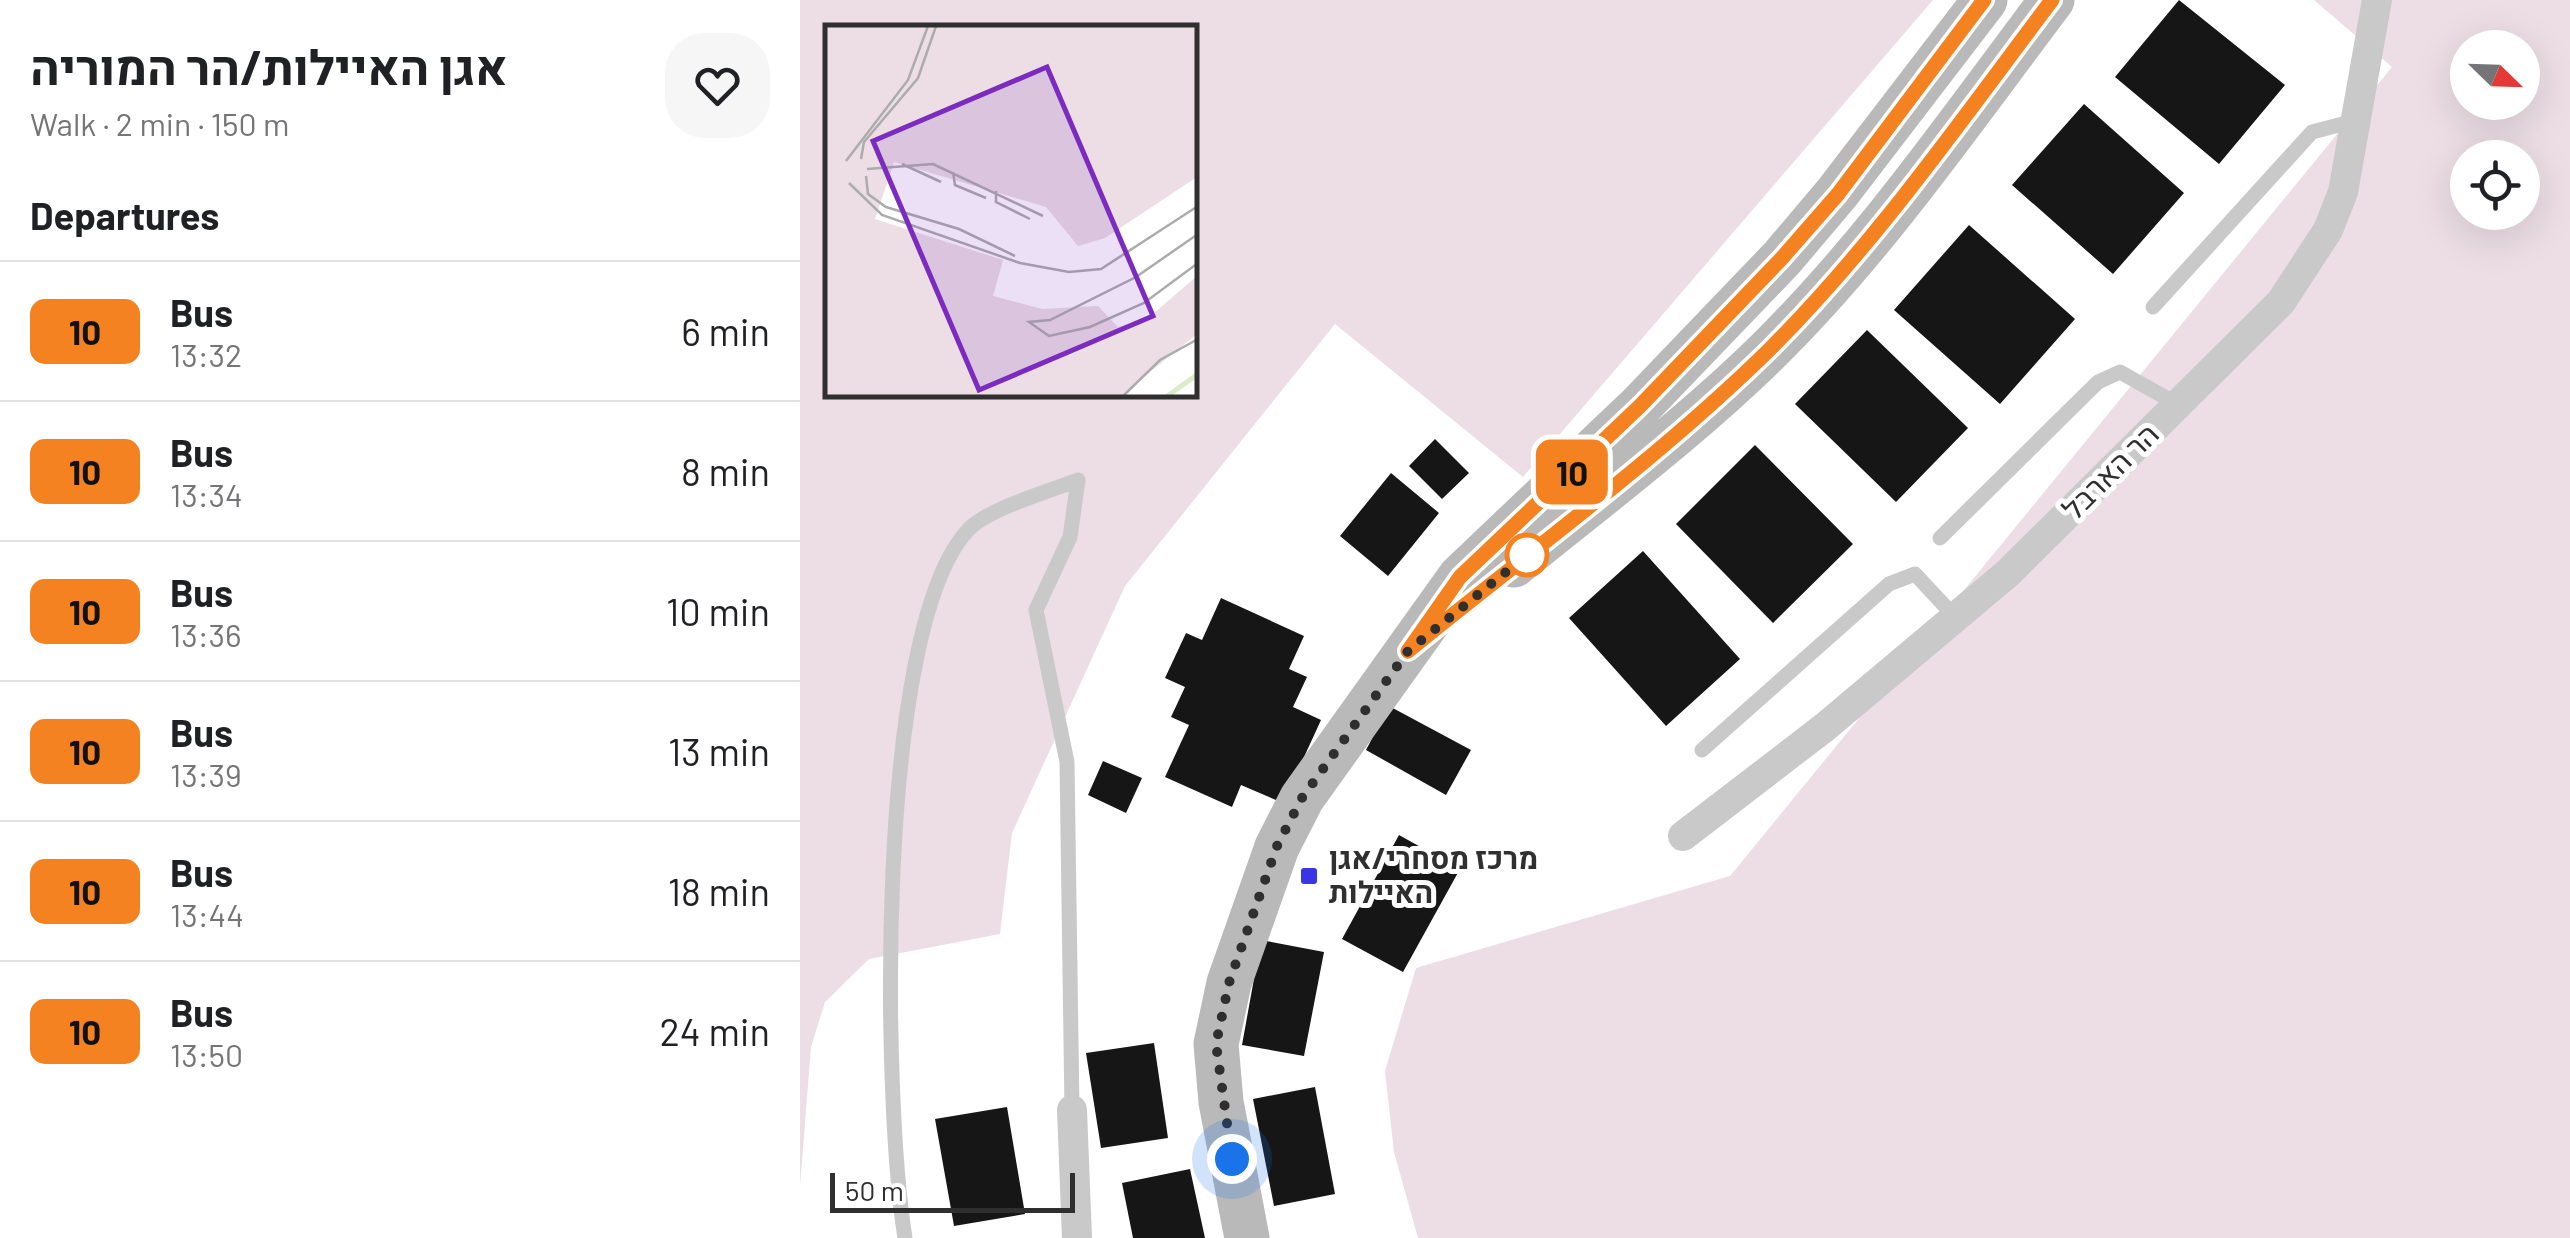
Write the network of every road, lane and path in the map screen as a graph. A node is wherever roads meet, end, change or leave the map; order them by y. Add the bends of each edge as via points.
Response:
1 (1984, 0) edge
2 (2052, 0) edge
3 (2377, 0) edge
4 (2358, 120) junction
5 (2153, 307) dead end
6 (2179, 406) junction
7 (1940, 538) dead end
8 (1956, 618) junction
9 (1408, 651) junction
10 (1702, 750) dead end
11 (1683, 836) dead end
12 (1072, 1110) joint
13 (905, 1238) edge
14 (1077, 1238) edge
15 (1247, 1238) edge

1 - 9 street via 1782,258 1640,406 1460,577
2 - 9 street via 1879,228 1768,350
3 - 4 street, הר הארבל
4 - 5 lane via 2312,132
4 - 6 street, הר הארבל via 2343,192 2308,265 2282,302
6 - 7 lane via 2120,372 2098,382
6 - 8 street, הר הארבל
8 - 10 lane via 1914,574 1889,584
8 - 11 street, הר הארבל
9 - 15 street via 1302,798 1277,846 1229,983 1216,1044
12 - 13 lane via 1067,762 1036,610 1070,537 1078,480 969,528 926,613 896,833 889,1025
12 - 14 street

